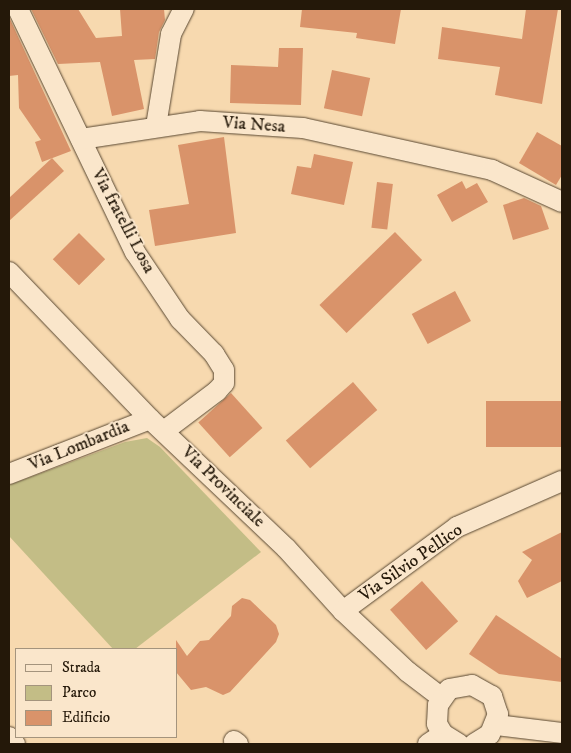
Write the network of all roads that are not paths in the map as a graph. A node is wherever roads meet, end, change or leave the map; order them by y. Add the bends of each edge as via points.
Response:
1 (18, 9) edge
2 (184, 9) edge
3 (156, 126) junction
4 (81, 139) junction
5 (562, 202) edge
6 (9, 272) edge
7 (157, 425) junction
8 (9, 474) edge
9 (562, 481) edge
10 (343, 611) junction
11 (442, 698) junction
12 (496, 725) junction
13 (562, 733) edge
14 (9, 738) edge
15 (443, 741) edge
16 (15, 744) edge
17 (479, 744) edge

1 - 4 street
2 - 3 street via 171,34
3 - 4 street, Via Nesa
3 - 5 street, Via Nesa via 200,121 303,128 492,170
4 - 7 street, Via fratelli Losa via 135,252 180,319 214,354 224,370 224,382 217,391
6 - 7 street, Via Provinciale
7 - 8 street, Via Lombardia
7 - 10 street, Via Provinciale via 286,548
9 - 10 street, Via Silvio Pellico via 456,527
10 - 11 street, Via Provinciale via 408,672
11 - 12 street via 449,689 459,686 472,684 484,690 492,696 498,714
11 - 15 street via 436,714
12 - 13 street
12 - 17 street
14 - 16 street

